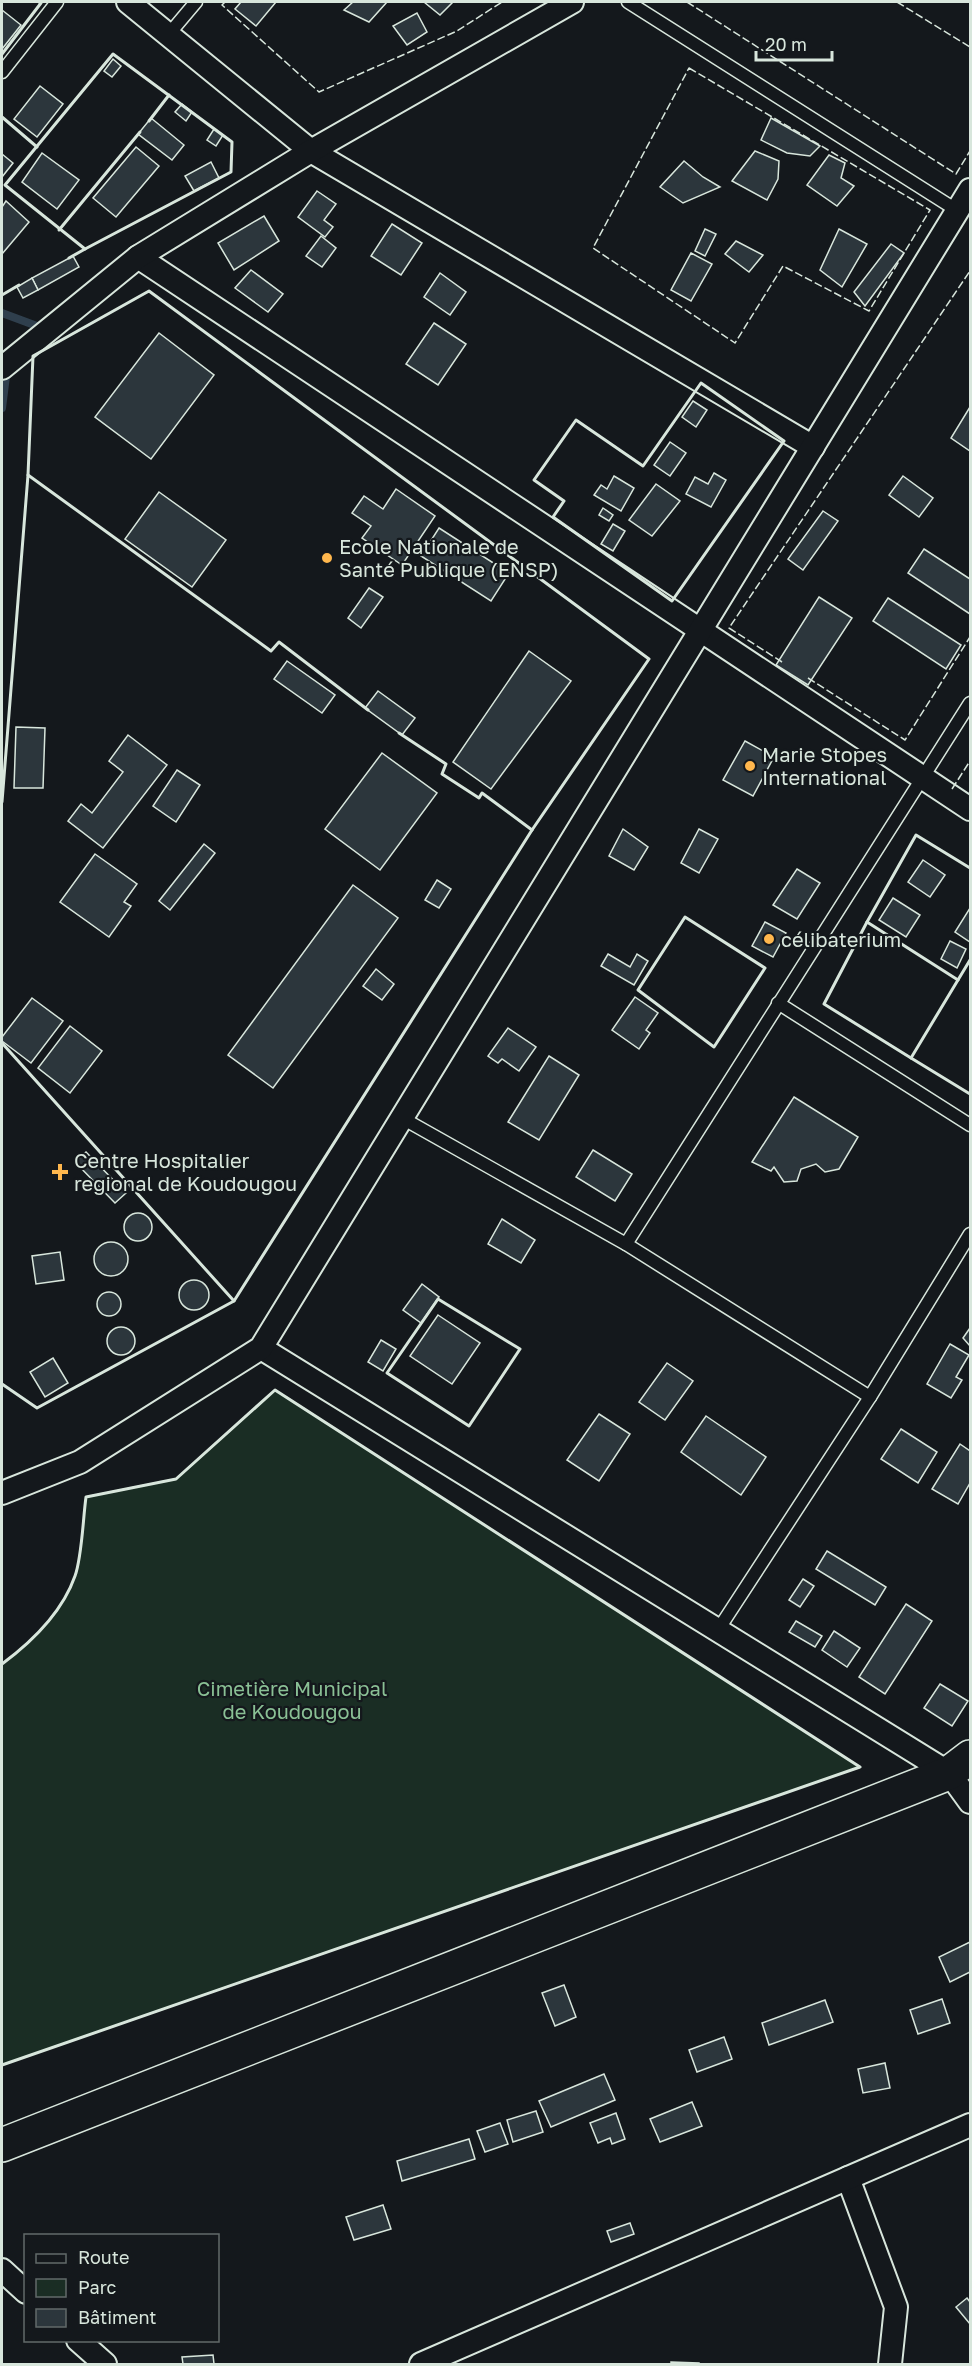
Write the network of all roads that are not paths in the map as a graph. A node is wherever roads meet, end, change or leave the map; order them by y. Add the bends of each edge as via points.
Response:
1 (57, 2) edge
2 (128, 2) edge
3 (196, 2) edge
4 (572, 2) edge
5 (628, 2) edge
6 (168, 34) junction
7 (2, 72) edge
8 (310, 151) junction
9 (970, 190) edge
10 (958, 212) junction
11 (138, 257) junction
12 (2, 368) edge
13 (813, 447) junction
14 (701, 630) junction
15 (970, 703) edge
16 (922, 777) junction
17 (970, 809) edge
18 (778, 1003) junction
19 (402, 1118) junction
20 (970, 1125) edge
21 (970, 1234) edge
22 (626, 1244) junction
23 (261, 1348) junction
24 (870, 1398) junction
25 (2, 1493) edge
26 (718, 1630) junction
27 (960, 1765) edge
28 (970, 1802) edge
29 (970, 2125) edge
30 (2, 2145) edge
31 (848, 2178) junction
32 (2, 2270) edge
33 (24, 2290) edge
34 (80, 2342) edge
35 (105, 2364) edge
36 (421, 2364) edge
37 (890, 2364) edge

1 - 7 lane
2 - 6 street
3 - 6 lane
4 - 8 street
5 - 10 lane
6 - 8 street
8 - 11 street
8 - 13 street
9 - 10 street
10 - 13 street
11 - 12 street
11 - 14 street
13 - 14 street
14 - 16 street
14 - 19 street
15 - 16 lane
16 - 17 street
16 - 18 lane
18 - 20 lane
18 - 22 lane
19 - 22 lane
19 - 23 street
21 - 24 lane
22 - 24 lane
23 - 25 street via 81,1462
23 - 26 street
24 - 26 lane
26 - 27 street
27 - 28 street
27 - 30 street
29 - 31 street
31 - 36 street
31 - 37 street via 896,2307
32 - 33 street
34 - 35 street

